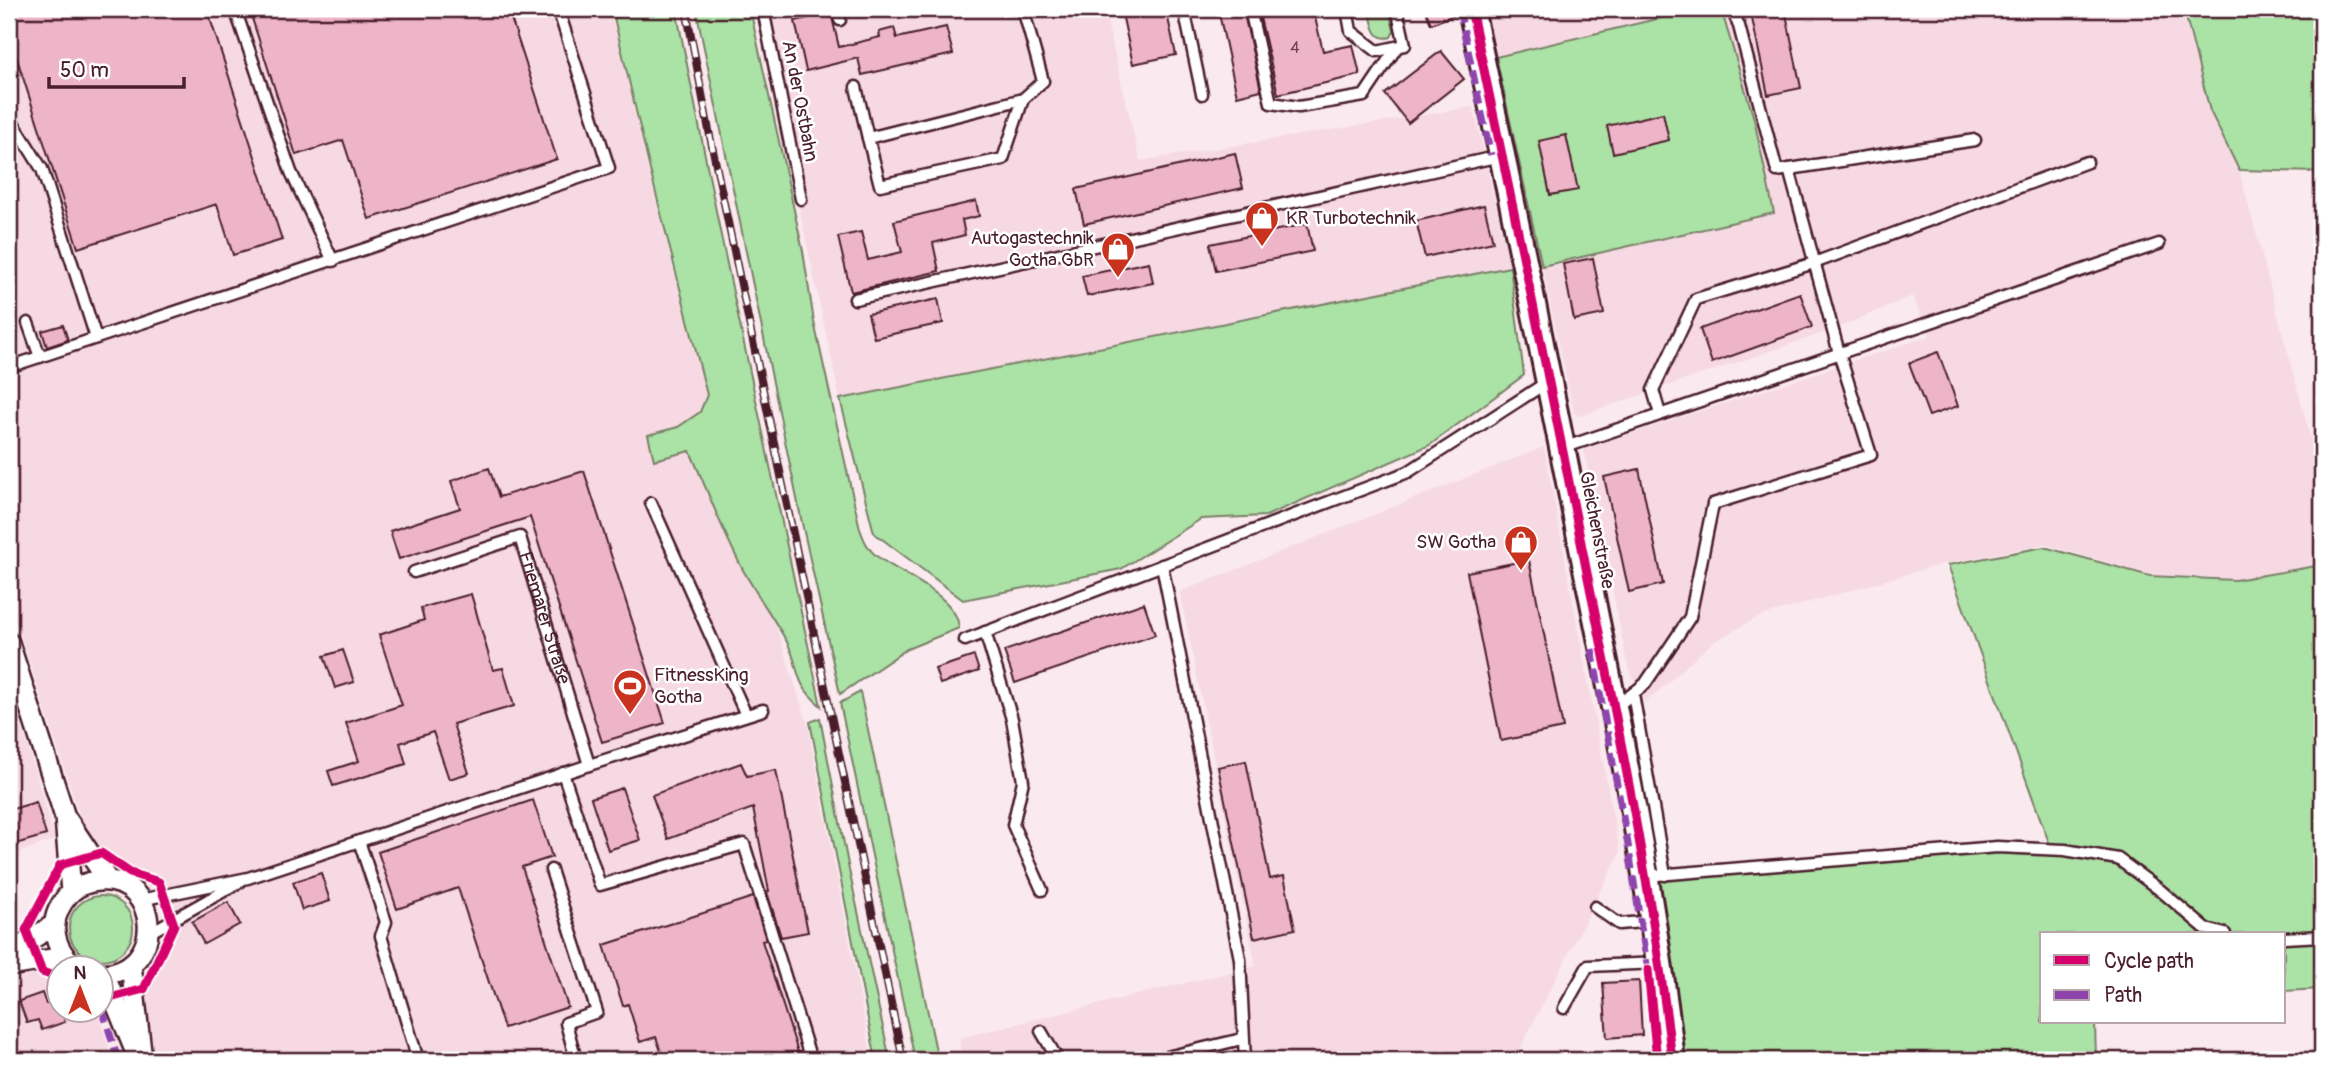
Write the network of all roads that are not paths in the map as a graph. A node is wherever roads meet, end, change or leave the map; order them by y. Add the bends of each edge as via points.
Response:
1 (235, 9) edge
2 (558, 9) edge
3 (763, 9) edge
4 (838, 9) edge
5 (1023, 9) edge
6 (1184, 9) edge
7 (1250, 9) edge
8 (1347, 9) edge
9 (1397, 9) edge
10 (1471, 9) edge
11 (1732, 9) edge
12 (840, 20) dead end
13 (1397, 47) junction
14 (856, 87) dead end
15 (1202, 94) dead end
16 (1023, 99) junction
17 (9, 116) edge
18 (868, 138) junction
19 (1975, 140) dead end
20 (1503, 156) junction
21 (2087, 162) dead end
22 (1789, 169) junction
23 (800, 199) dead end
24 (2159, 244) dead end
25 (333, 261) junction
26 (1814, 263) junction
27 (855, 299) dead end
28 (28, 323) dead end
29 (96, 338) junction
30 (1839, 353) junction
31 (40, 357) junction
32 (9, 368) edge
33 (1549, 380) junction
34 (1660, 414) junction
35 (1563, 448) junction
36 (652, 503) dead end
37 (1162, 565) junction
38 (414, 572) dead end
39 (985, 632) junction
40 (965, 640) dead end
41 (9, 643) edge
42 (1623, 701) junction
43 (763, 710) dead end
44 (746, 715) junction
45 (589, 765) junction
46 (563, 773) junction
47 (65, 817) junction
48 (359, 841) junction
49 (551, 870) dead end
50 (1655, 876) junction
51 (248, 878) junction
52 (108, 881) junction
53 (1042, 890) dead end
54 (71, 892) junction
55 (140, 900) junction
56 (1595, 907) dead end
57 (1653, 921) junction
58 (55, 924) junction
59 (2217, 932) edge
60 (148, 933) junction
61 (2322, 936) edge
62 (2286, 938) edge
63 (9, 954) edge
64 (65, 954) edge
65 (1660, 963) junction
66 (46, 964) edge
67 (131, 964) junction
68 (9, 966) edge
69 (116, 972) edge
70 (116, 1004) edge
71 (1564, 1007) dead end
72 (1041, 1031) dead end
73 (1242, 1039) junction
74 (140, 1060) edge
75 (418, 1060) edge
76 (576, 1060) edge
77 (811, 1060) edge
78 (1058, 1060) edge
79 (1154, 1060) edge
80 (1245, 1060) edge
81 (1672, 1060) edge

1 - 25 lane via 291,172
2 - 25 lane via 609,168
3 - 23 lane, An der Ostbahn
4 - 12 lane
5 - 16 lane via 1043,81
6 - 15 lane
7 - 13 lane via 1271,103 1299,107 1364,96
8 - 13 lane via 1351,31 1377,51
9 - 13 lane via 1405,46
10 - 20 street, Gleichenstraße
11 - 22 lane via 1777,171
14 - 18 lane
16 - 18 lane
16 - 18 lane via 1003,159 880,185
17 - 29 lane via 41,169
19 - 22 lane
20 - 27 lane
20 - 33 street, Gleichenstraße
21 - 26 lane
22 - 26 lane
24 - 30 lane
25 - 29 lane
26 - 30 lane
26 - 34 lane via 1696,299 1653,390
28 - 31 lane
29 - 31 lane
30 - 34 lane
30 - 42 lane via 1871,455 1713,504 1690,617 1645,684
31 - 32 lane
33 - 35 street, Gleichenstraße
33 - 37 lane via 1408,472
34 - 35 lane
35 - 42 street, Gleichenstraße
36 - 44 lane
37 - 39 lane
37 - 73 lane via 1240,959
38 - 45 lane, Friemarer Straße via 520,537
39 - 40 lane
39 - 53 lane via 1012,719 1023,781 1013,825
41 - 47 street
42 - 50 street, Gleichenstraße
43 - 44 lane
44 - 45 lane
45 - 46 lane
46 - 48 lane
46 - 77 lane via 600,886 744,844
47 - 52 street
47 - 54 street
48 - 51 lane
48 - 75 lane via 386,922 381,936
49 - 76 lane via 597,1012 566,1023
50 - 57 street, Gleichenstraße
50 - 59 lane via 1997,847 2065,850 2118,859 2206,929
51 - 55 lane
51 - 60 lane
52 - 54 street via 86,883
52 - 55 street via 129,889
54 - 58 street
55 - 60 street via 147,913
56 - 57 lane via 1619,924
57 - 65 street, Gleichenstraße
58 - 63 street
58 - 64 street via 58,945
60 - 67 street via 141,954
61 - 62 lane
65 - 71 lane via 1588,966
65 - 81 street, Gleichenstraße
66 - 68 street
67 - 69 street
67 - 74 street
70 - 74 street
72 - 78 lane
73 - 79 lane
73 - 80 lane

